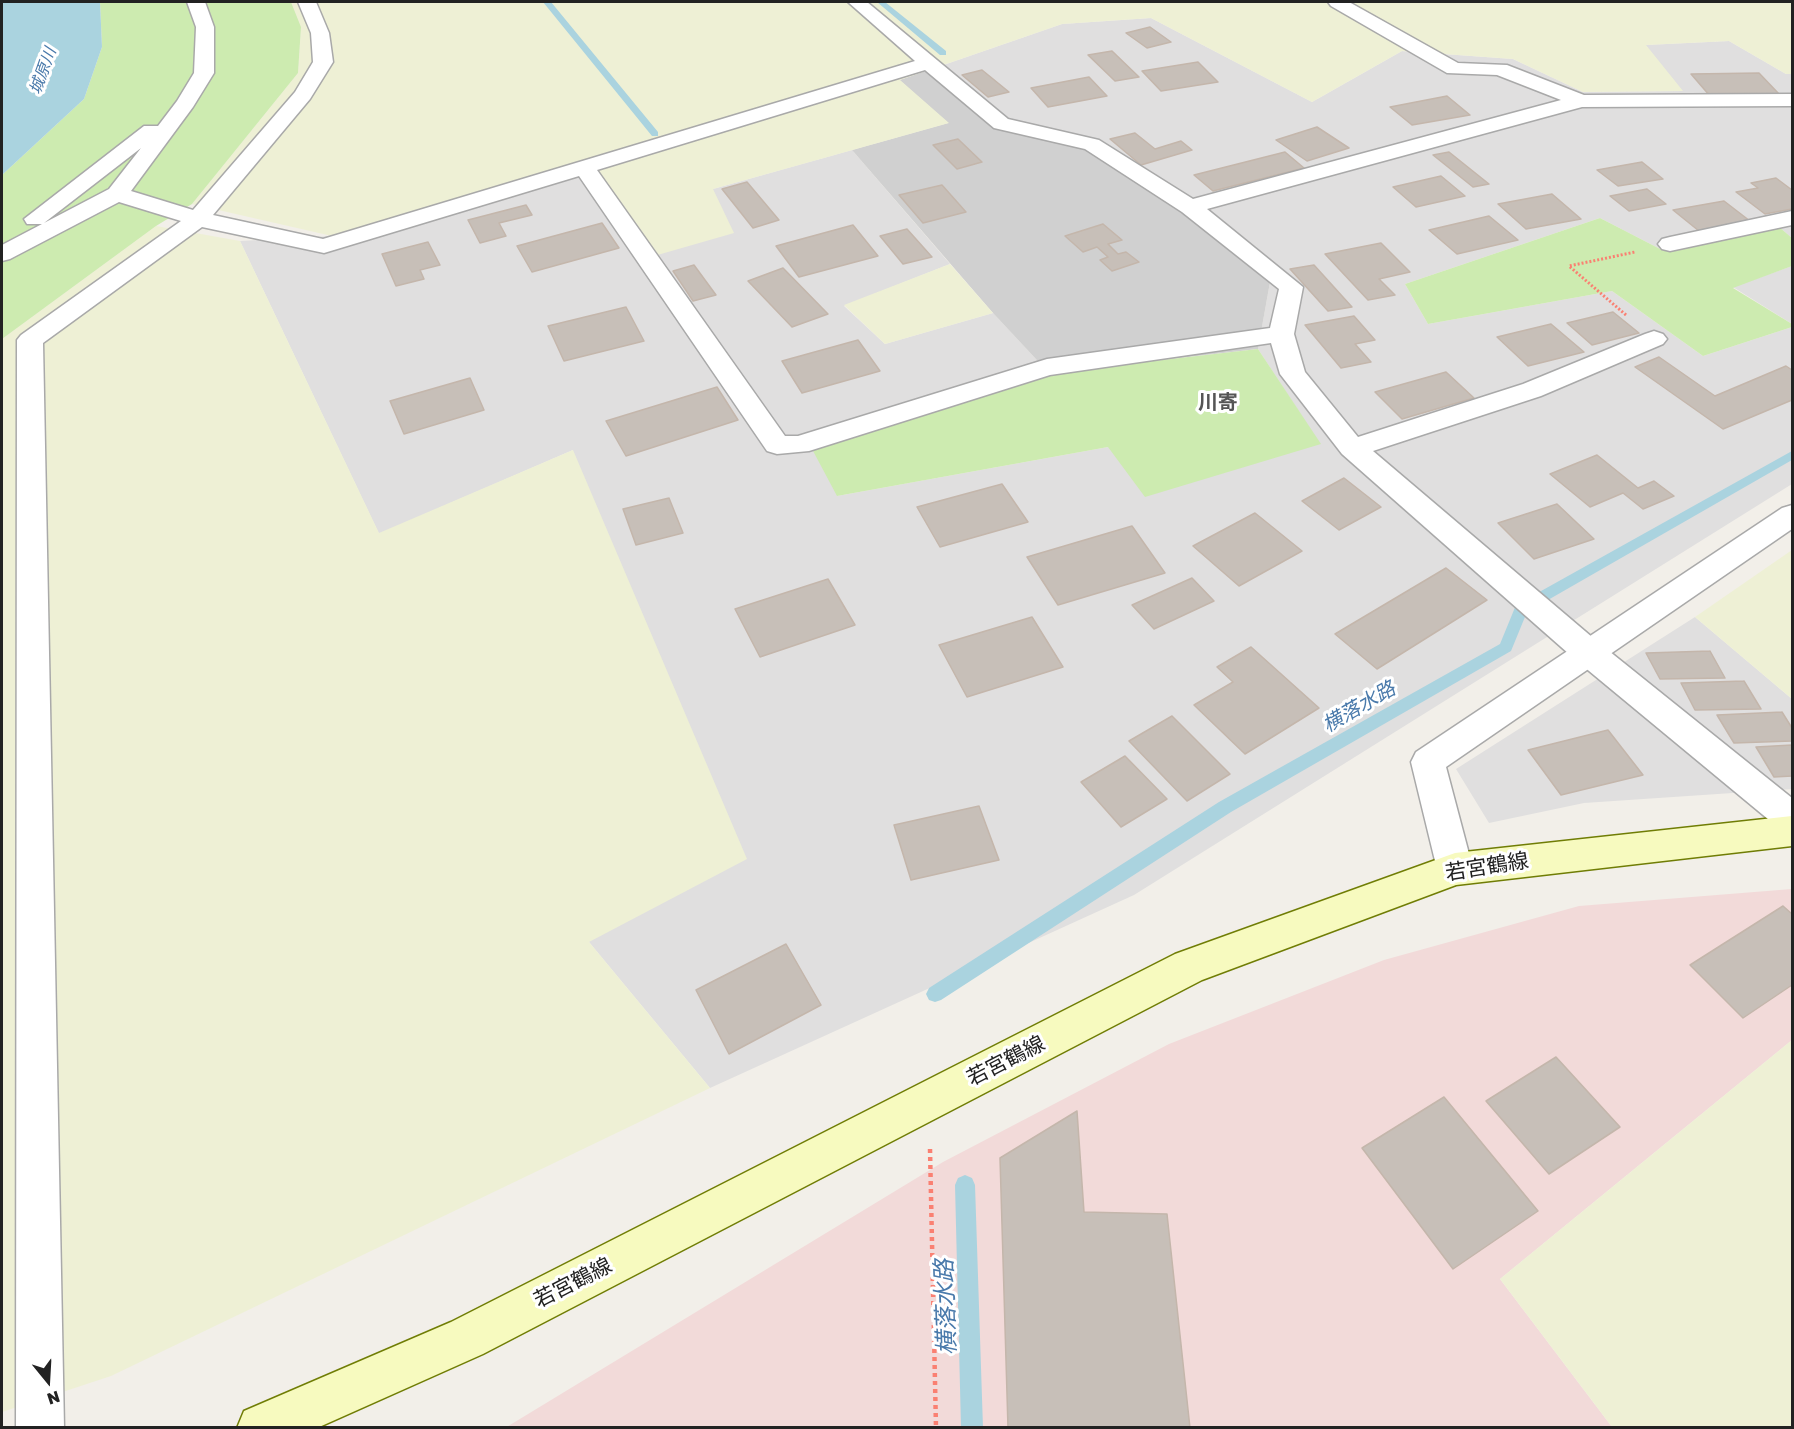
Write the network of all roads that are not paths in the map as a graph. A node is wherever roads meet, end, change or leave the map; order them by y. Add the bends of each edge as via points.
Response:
1 (196, 2) edge
2 (307, 2) edge
3 (856, 2) edge
4 (1337, 2) edge
5 (928, 63) junction
6 (1792, 100) edge
7 (1581, 101) junction
8 (186, 103) junction
9 (585, 169) junction
10 (117, 194) junction
11 (1190, 207) junction
12 (1792, 218) edge
13 (198, 219) junction
14 (1670, 244) road end
15 (2, 245) edge
16 (2, 254) edge
17 (1281, 334) junction
18 (1654, 339) road end
19 (1352, 448) junction
20 (1792, 515) edge
21 (1588, 652) junction
22 (1792, 818) edge
23 (1792, 831) edge
24 (1455, 869) junction
25 (40, 1428) edge
26 (261, 1428) edge

1 - 8 street via 205,27 204,73
2 - 13 street via 320,33 323,62 303,95
3 - 5 street
4 - 7 street via 1454,69 1500,69
5 - 9 street
5 - 11 street via 1001,124 1092,144
6 - 7 street
7 - 11 street
8 - 10 street
8 - 15 street
9 - 13 street via 324,246
9 - 17 street via 777,445 799,445 1047,367
10 - 13 street
10 - 16 street
11 - 17 street via 1291,287
12 - 14 street
13 - 25 street via 30,340
17 - 19 street via 1293,374
18 - 19 street via 1532,390
19 - 21 street
20 - 21 street
21 - 22 street
21 - 24 street via 1428,762
23 - 24 main road, 若宮鶴線
24 - 26 main road, 若宮鶴線 via 1189,967 467,1338

